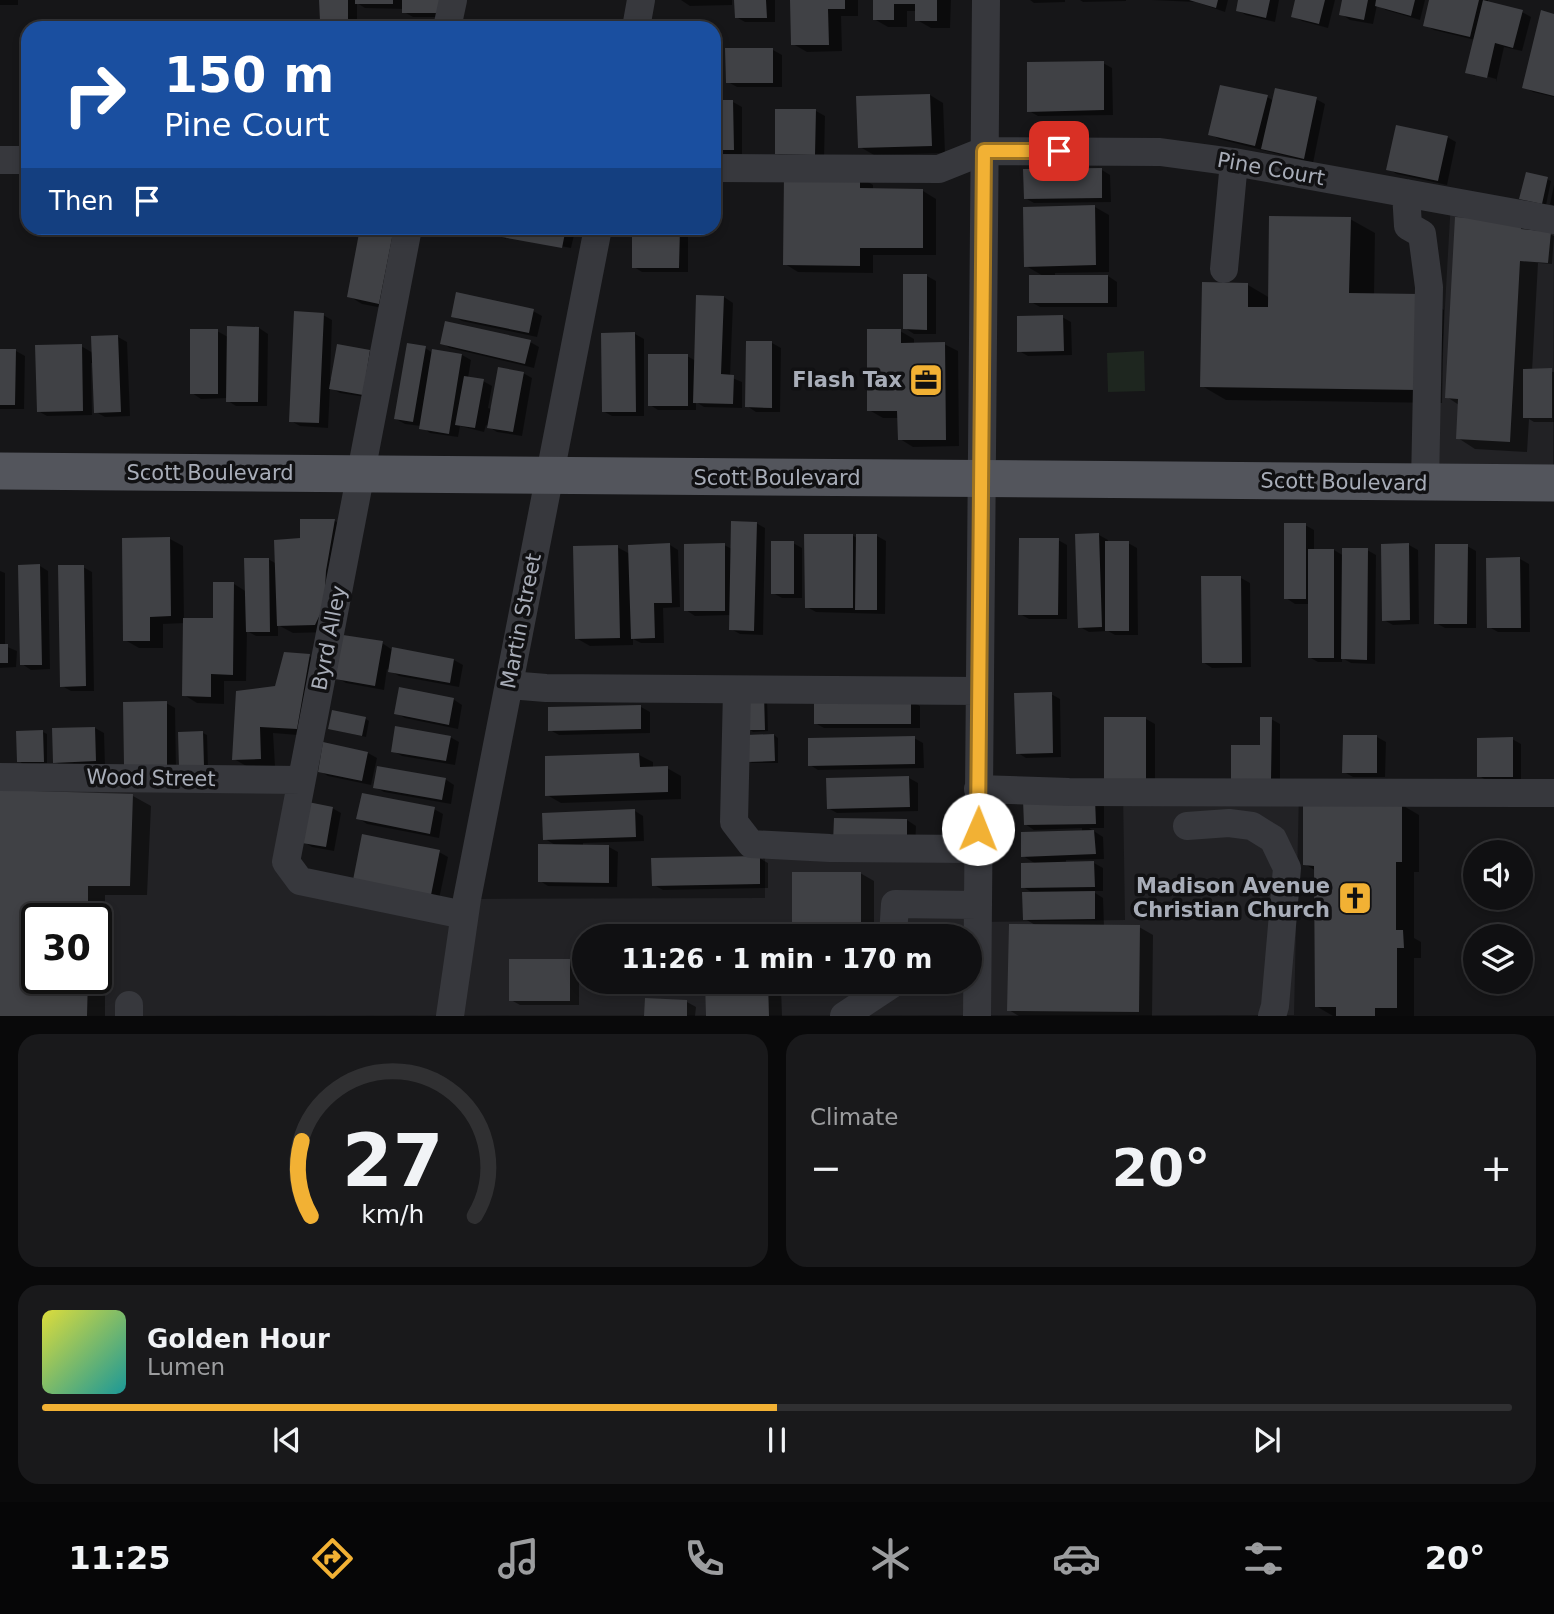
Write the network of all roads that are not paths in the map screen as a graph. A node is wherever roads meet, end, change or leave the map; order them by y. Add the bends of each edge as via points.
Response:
1 (453, 0) edge
2 (641, 0) edge
3 (986, 0) edge
4 (448, 21) edge
5 (637, 21) edge
6 (984, 151) junction
7 (0, 160) edge
8 (21, 160) edge
9 (1234, 162) junction
10 (721, 168) edge
11 (1406, 192) junction
12 (1554, 220) edge
13 (407, 235) edge
14 (597, 235) edge
15 (1224, 269) dead end
16 (0, 471) edge
17 (362, 474) junction
18 (549, 476) junction
19 (982, 479) junction
20 (1425, 483) junction
21 (1554, 483) edge
22 (509, 685) junction
23 (737, 690) junction
24 (979, 691) junction
25 (0, 777) edge
26 (301, 780) junction
27 (978, 789) junction
28 (1554, 793) edge
29 (1186, 826) dead end
30 (977, 849) junction
31 (977, 905) junction
32 (464, 915) junction
33 (894, 924) edge
34 (877, 994) edge
35 (450, 1016) edge
36 (844, 1016) edge
37 (978, 1016) edge
38 (1272, 1016) edge

1 - 4 street
2 - 5 street
3 - 6 street
6 - 9 street, Pine Court via 1160,152
6 - 10 street via 939,169
6 - 19 street
7 - 8 street
9 - 11 street, Pine Court
9 - 15 street
11 - 12 street, Pine Court
11 - 20 street via 1408,226 1422,234 1429,287
13 - 17 street, Byrd Alley
14 - 18 street, Martin Street
16 - 17 main road, Scott Boulevard
17 - 18 main road, Scott Boulevard
17 - 26 street, Byrd Alley
18 - 19 main road, Scott Boulevard
18 - 22 street, Martin Street
19 - 20 main road, Scott Boulevard
19 - 24 street
20 - 21 main road, Scott Boulevard
22 - 23 street
22 - 32 street, Martin Street
23 - 24 street
23 - 30 street via 734,822 751,844
24 - 27 street
25 - 26 street, Wood Street
26 - 32 street, Byrd Alley via 286,862 300,881
27 - 28 street
27 - 30 street
29 - 38 street via 1252,826 1273,839 1287,868
30 - 31 street
31 - 33 street via 895,904
31 - 37 street
32 - 35 street, Martin Street
34 - 36 street

